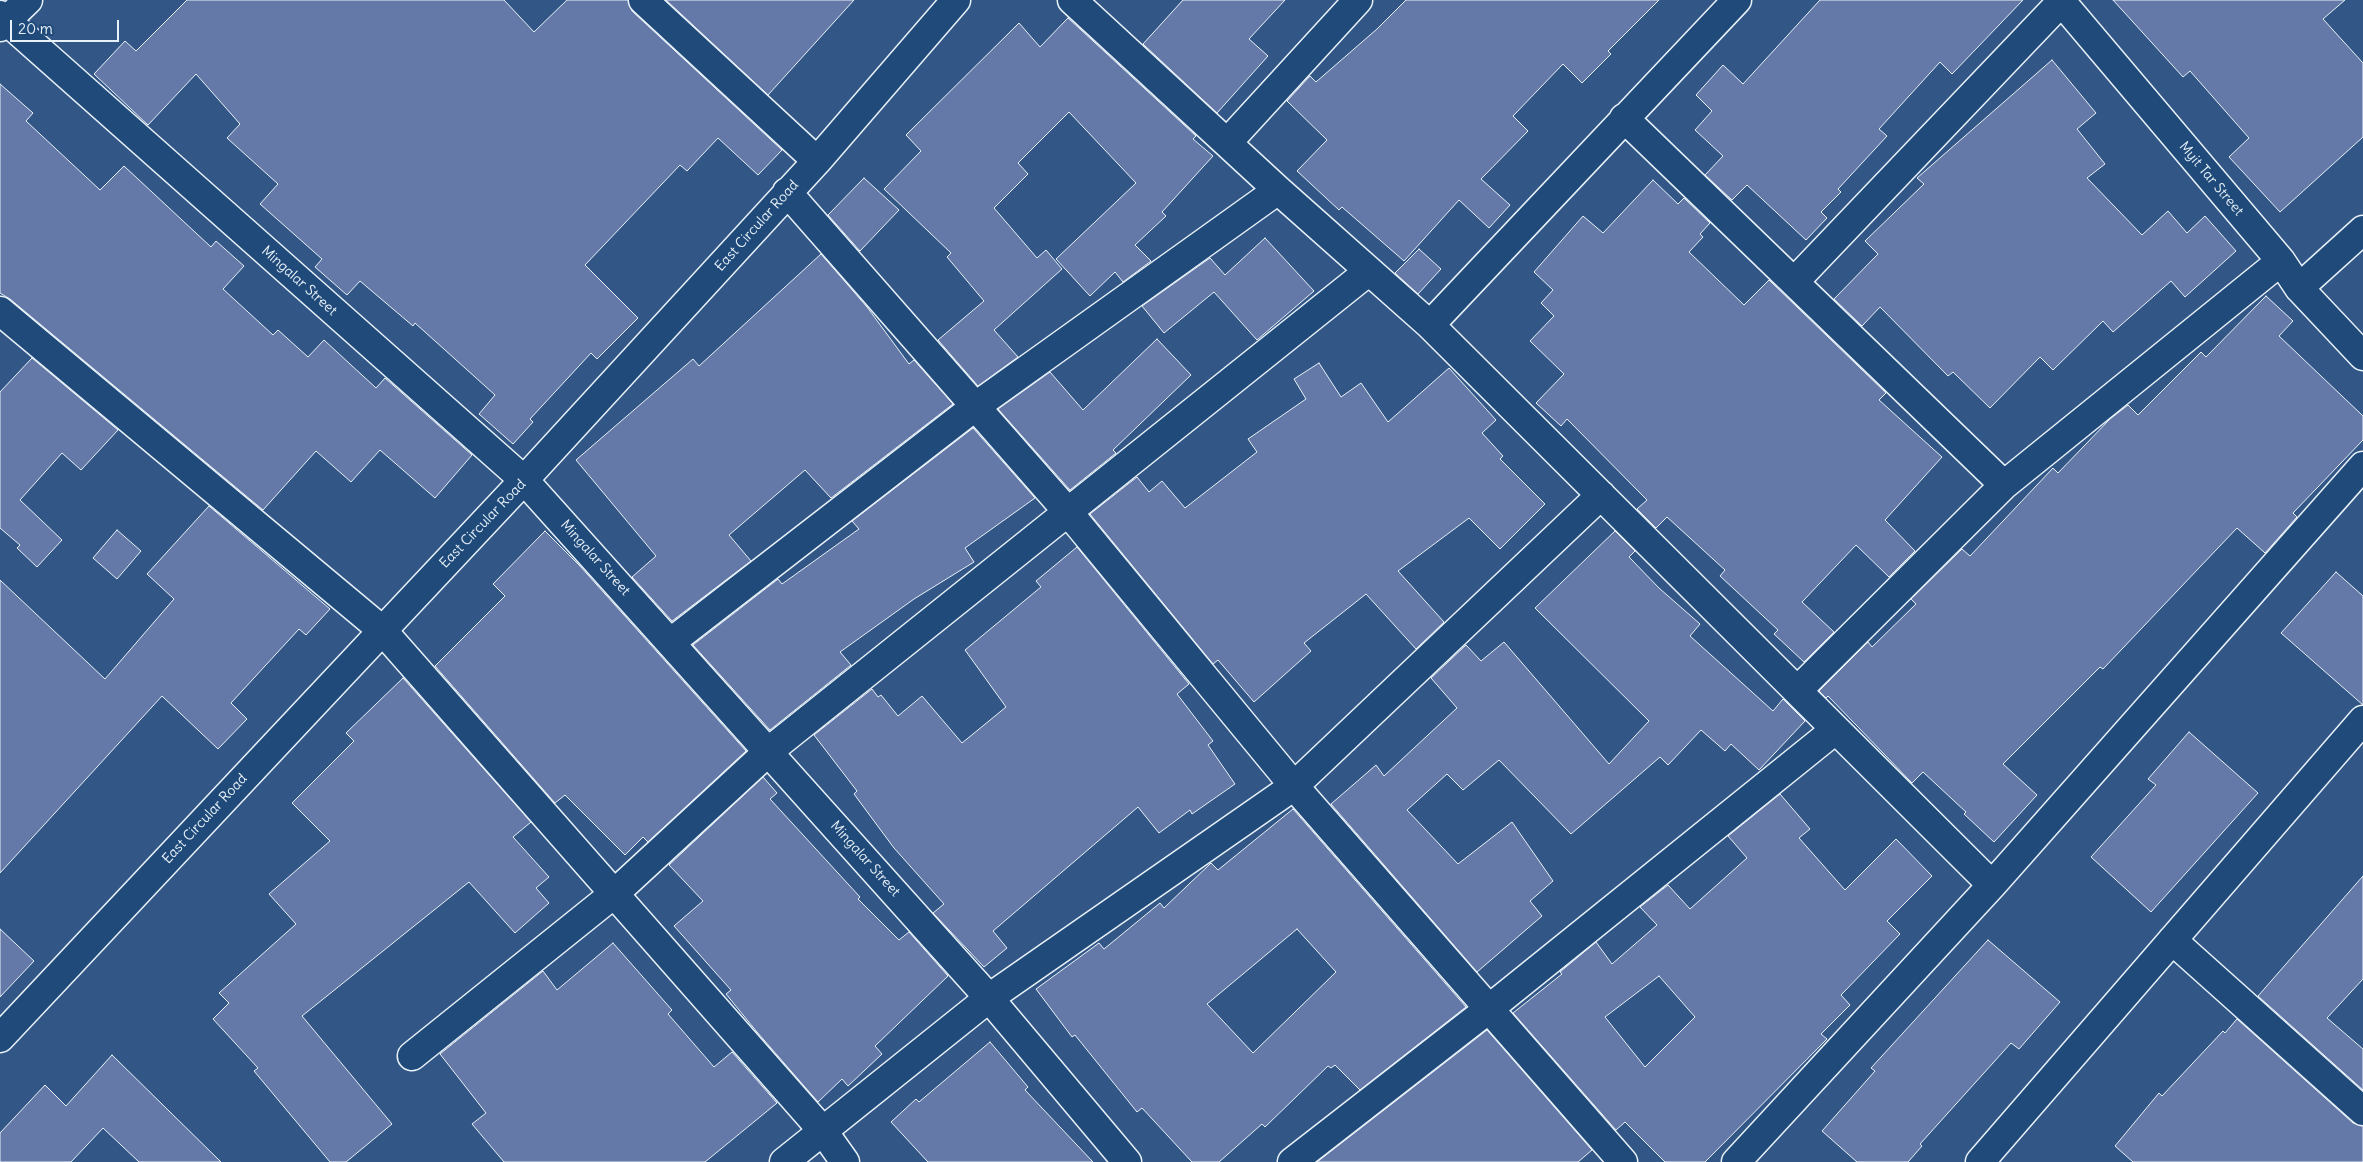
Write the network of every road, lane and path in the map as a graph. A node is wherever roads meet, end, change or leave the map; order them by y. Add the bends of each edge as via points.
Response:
1 (28, 0) edge
2 (643, 0) edge
3 (956, 0) edge
4 (1072, 0) edge
5 (1358, 0) edge
6 (1736, 0) edge
7 (2062, 1) edge
8 (2, 21) edge
9 (1624, 118) junction
10 (1227, 143) junction
11 (817, 161) junction
12 (1278, 190) junction
13 (787, 192) junction
14 (2363, 230) edge
15 (2281, 261) junction
16 (1369, 271) junction
17 (1794, 282) junction
18 (2299, 288) junction
19 (0, 311) edge
20 (1430, 325) junction
21 (2363, 356) edge
22 (976, 406) junction
23 (2363, 466) edge
24 (524, 480) junction
25 (2004, 485) junction
26 (1601, 495) junction
27 (1068, 512) junction
28 (382, 630) junction
29 (671, 642) junction
30 (1798, 690) junction
31 (2363, 720) edge
32 (1835, 730) junction
33 (769, 751) junction
34 (1294, 786) junction
35 (1992, 885) junction
36 (615, 893) junction
37 (2172, 940) junction
38 (989, 998) junction
39 (1490, 1008) junction
40 (0, 1038) edge
41 (412, 1056) dead end
42 (2363, 1110) edge
43 (823, 1132) junction
44 (784, 1162) edge
45 (845, 1162) edge
46 (1127, 1162) edge
47 (1292, 1162) edge
48 (1622, 1162) edge
49 (1736, 1162) edge
50 (1980, 1162) edge

1 - 8 street
2 - 11 street
3 - 11 street, East Circular Road
4 - 10 street
5 - 10 street
6 - 9 street
7 - 15 street, Myit Tar Street
7 - 17 street
8 - 24 street, Mingalar Street
9 - 17 street
9 - 20 street
10 - 12 street
11 - 13 street, East Circular Road
12 - 16 street
12 - 22 street
13 - 22 street
13 - 24 street, East Circular Road
14 - 18 street
15 - 18 street, Myit Tar Street
15 - 25 street
16 - 20 street
16 - 27 street
17 - 25 street
18 - 21 street, Myit Tar Street
19 - 28 street
20 - 26 street
22 - 27 street
22 - 29 street
23 - 35 street
24 - 28 street, East Circular Road
24 - 29 street, Mingalar Street
25 - 30 street
26 - 30 street
26 - 34 street
27 - 33 street
27 - 34 street
28 - 36 street
28 - 40 street, East Circular Road
29 - 33 street, Mingalar Street
30 - 32 street
31 - 37 street
32 - 35 street
32 - 39 street
33 - 36 street
33 - 38 street, Mingalar Street
34 - 38 street
34 - 39 street
35 - 49 street
36 - 41 street
36 - 43 street
37 - 42 street
37 - 50 street
38 - 43 street
38 - 46 street, Mingalar Street
39 - 47 street
39 - 48 street
43 - 44 street
43 - 45 street

